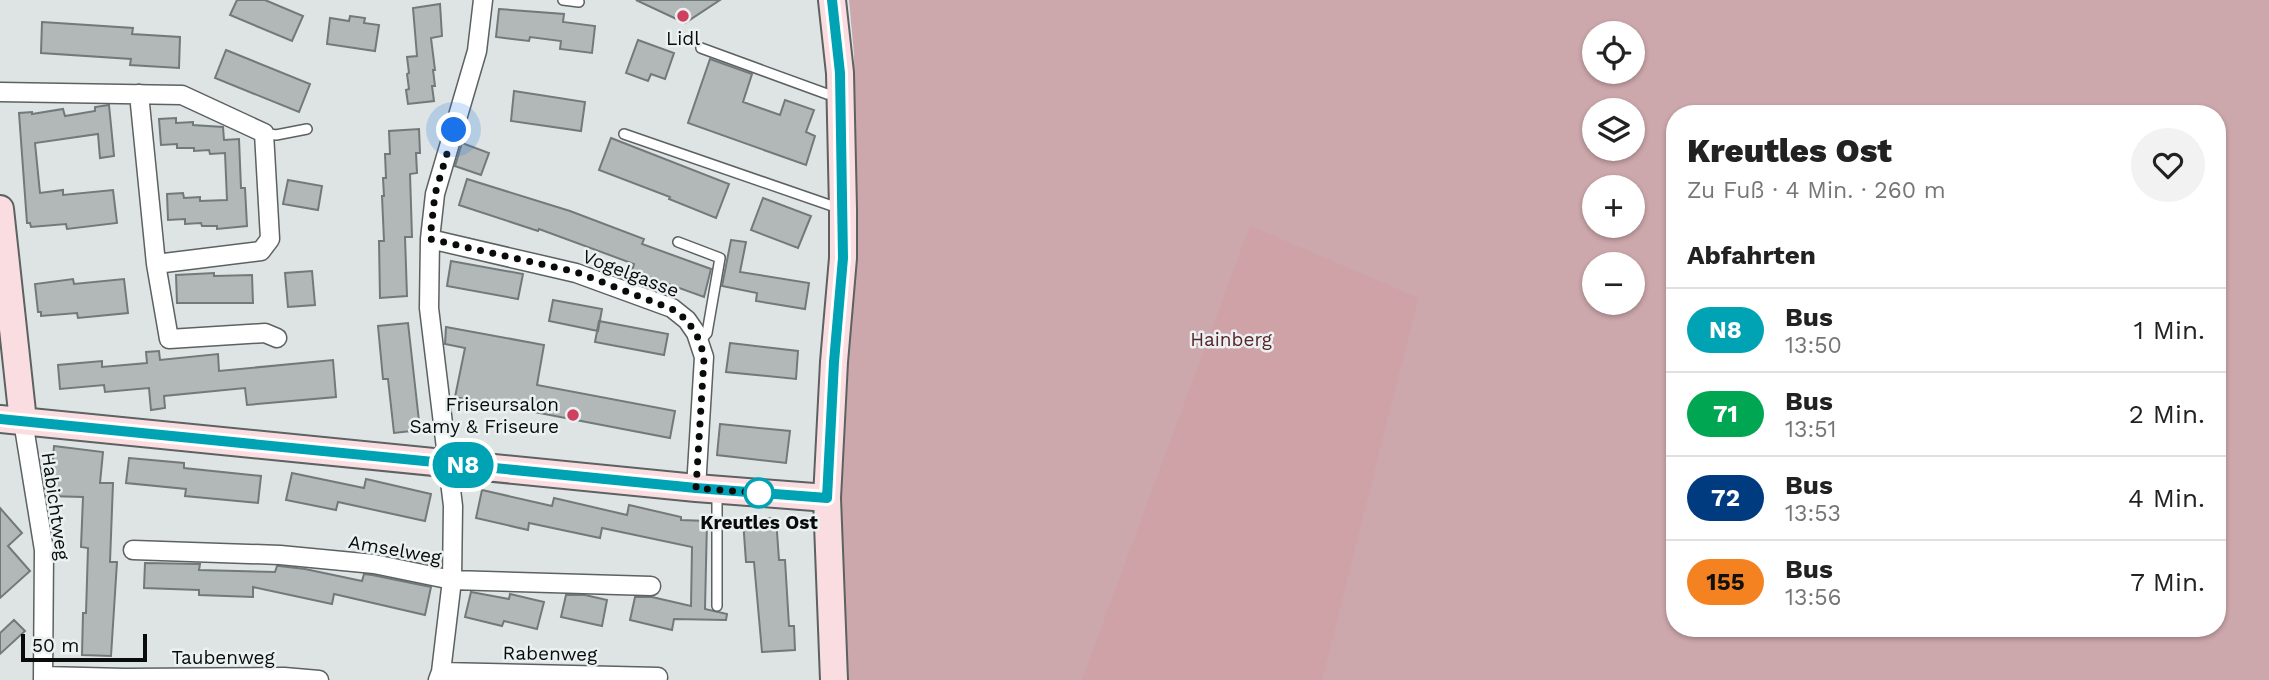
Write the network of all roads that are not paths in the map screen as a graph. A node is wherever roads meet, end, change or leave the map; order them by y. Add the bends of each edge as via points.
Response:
1 (482, 0) edge
2 (563, 0) edge
3 (832, 0) edge
4 (579, 2) dead end
5 (701, 48) dead end
6 (0, 92) edge
7 (139, 94) junction
8 (840, 96) junction
9 (307, 129) dead end
10 (264, 134) junction
11 (624, 134) dead end
12 (0, 209) edge
13 (843, 209) junction
14 (430, 239) junction
15 (678, 242) dead end
16 (156, 264) junction
17 (276, 338) dead end
18 (700, 341) junction
19 (12, 420) edge
20 (449, 464) junction
21 (707, 489) junction
22 (827, 498) junction
23 (133, 550) dead end
24 (452, 580) junction
25 (651, 586) dead end
26 (717, 606) dead end
27 (440, 676) edge
28 (658, 677) dead end
29 (43, 678) edge
30 (319, 680) edge
31 (834, 680) edge

1 - 14 street via 477,51 435,194
2 - 4 lane
3 - 8 street
5 - 8 lane
6 - 7 street
7 - 10 street via 182,95
7 - 16 street
8 - 13 street
9 - 10 lane
10 - 16 street via 270,239 261,251
11 - 13 lane
12 - 19 street
13 - 22 street
14 - 18 street, Vogelgasse via 576,272 648,299 687,320
14 - 20 street via 429,309
15 - 18 lane via 720,258 707,333
16 - 17 street via 169,339 265,333
18 - 21 street
19 - 20 street
19 - 29 street, Habichtweg via 44,550
20 - 21 street
20 - 24 street
21 - 22 street
21 - 26 lane
22 - 31 street
23 - 24 street, Amselweg via 293,556 374,564
24 - 25 street, Amselweg
24 - 27 street
27 - 28 street, Rabenweg
29 - 30 street, Taubenweg

